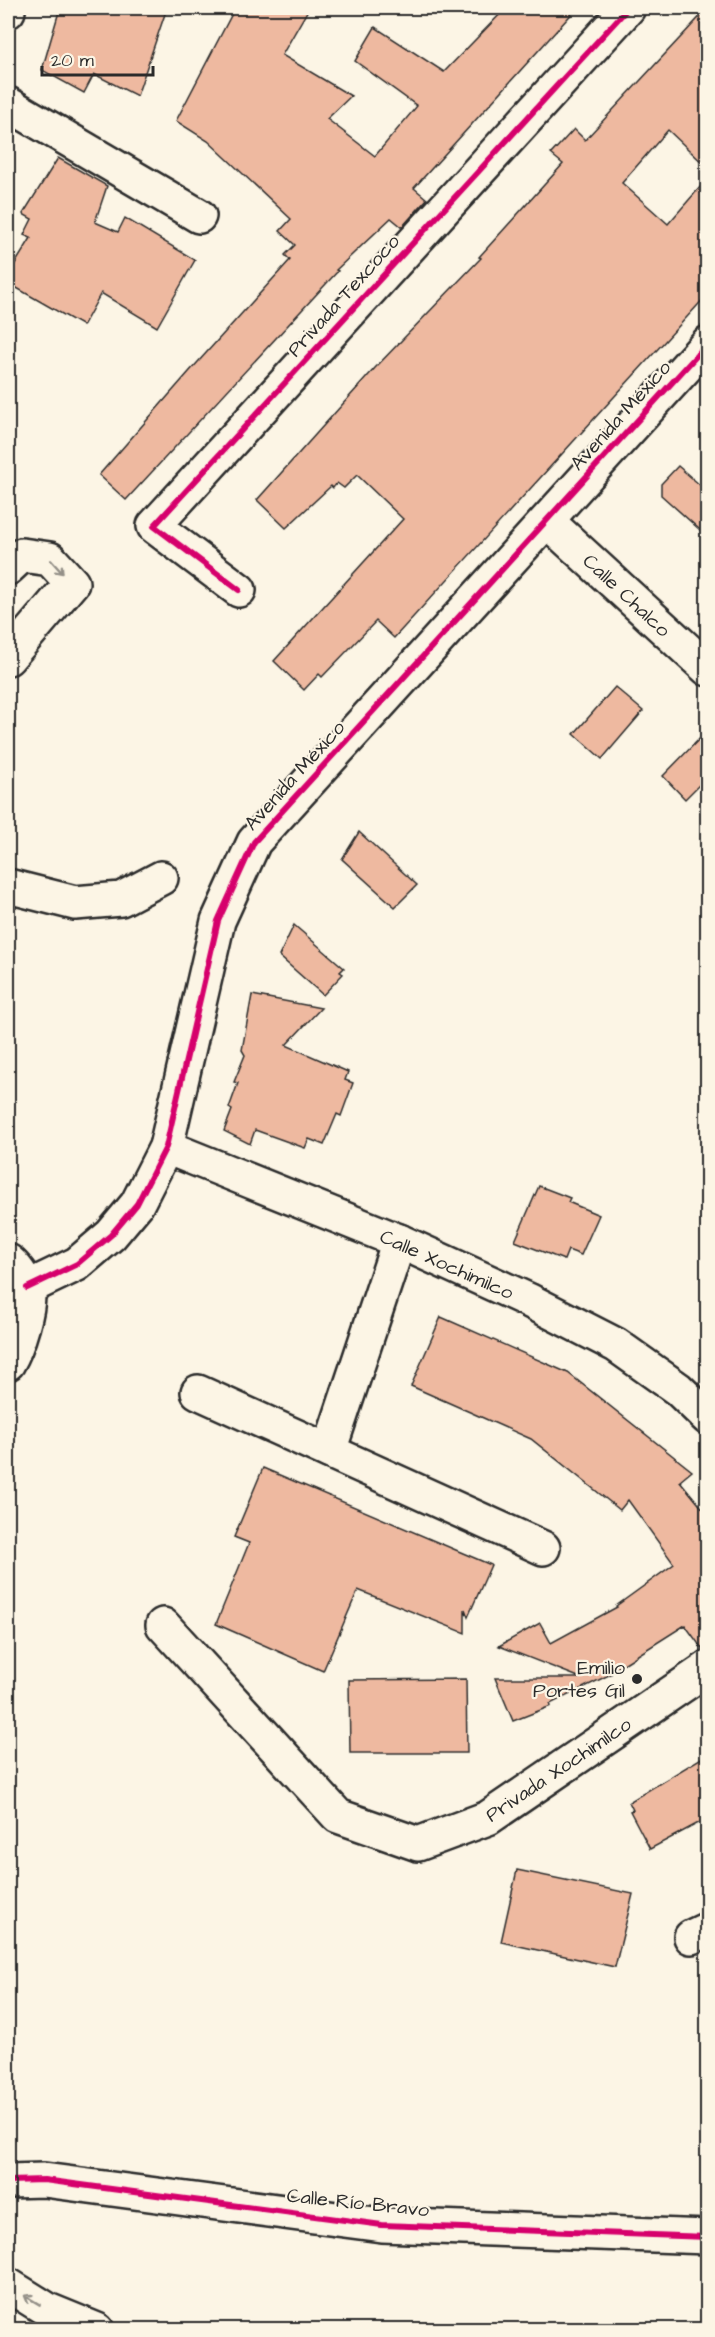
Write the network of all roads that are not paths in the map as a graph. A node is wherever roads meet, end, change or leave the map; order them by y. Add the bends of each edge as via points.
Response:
1 (628, 8) edge
2 (8, 104) edge
3 (199, 216) dead end
4 (708, 343) edge
5 (547, 521) junction
6 (8, 568) edge
7 (238, 590) dead end
8 (8, 658) edge
9 (708, 669) edge
10 (161, 878) dead end
11 (8, 886) edge
12 (166, 1147) junction
13 (399, 1241) junction
14 (8, 1261) edge
15 (27, 1288) junction
16 (8, 1363) edge
17 (198, 1392) dead end
18 (708, 1418) edge
19 (329, 1451) junction
20 (543, 1548) dead end
21 (163, 1625) dead end
22 (708, 1668) edge
23 (8, 2181) edge
24 (708, 2237) edge
25 (8, 2285) edge
26 (96, 2330) edge

1 - 7 street, Privada Texcoco via 154,526
2 - 3 street
4 - 5 street, Avenida México
5 - 9 street, Calle Chalco
5 - 12 street, Avenida México via 254,842 218,921
6 -> 8 street via 22,555 50,559 72,583
10 - 11 street via 121,899 75,903
12 - 13 street, Calle Xochimilco
12 - 15 street, Avenida México via 137,1204 111,1235 78,1264
13 - 18 street, Calle Xochimilco via 616,1345 678,1389
13 - 19 street
14 - 15 street
15 - 16 street via 24,1322
17 - 19 street
19 - 20 street
21 - 22 street, Privada Xochimilco via 338,1816 418,1844 488,1818
23 - 24 street, Calle Río Bravo via 44,2180 382,2225
26 -> 25 street via 48,2310

